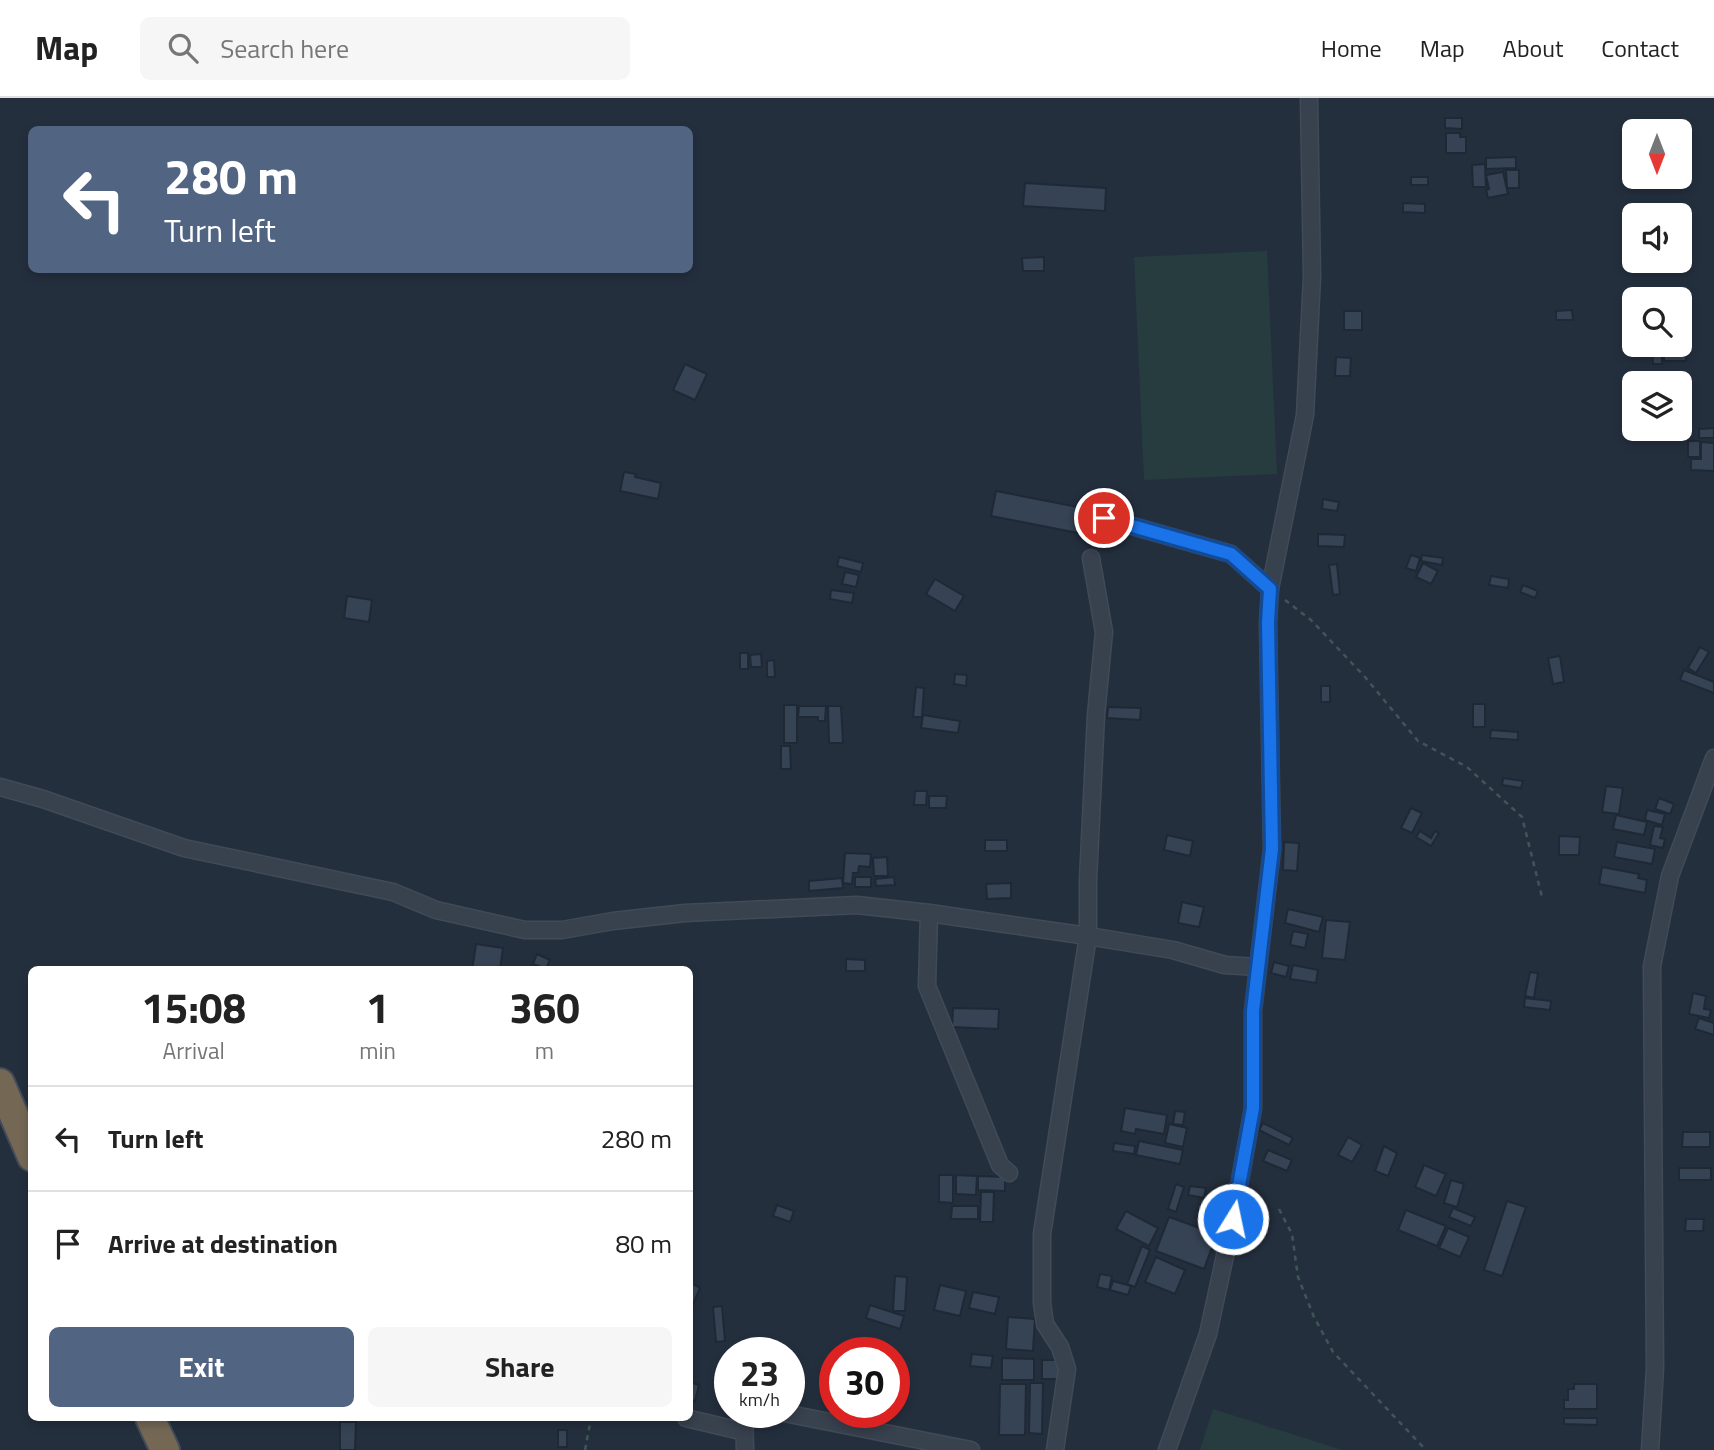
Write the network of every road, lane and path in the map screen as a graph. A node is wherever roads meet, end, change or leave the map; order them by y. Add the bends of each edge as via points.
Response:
1 (1309, 98) edge
2 (1104, 518) dead end
3 (1091, 558) dead end
4 (1270, 589) junction
5 (1714, 758) edge
6 (0, 787) edge
7 (1542, 897) dead end
8 (929, 913) junction
9 (1088, 936) junction
10 (1257, 967) junction
11 (0, 1083) edge
12 (28, 1148) edge
13 (1009, 1173) dead end
14 (1279, 1209) dead end
15 (805, 1417) edge
16 (693, 1420) edge
17 (151, 1421) edge
18 (590, 1421) edge
19 (745, 1428) edge
20 (745, 1432) junction
21 (165, 1450) edge
22 (585, 1450) edge
23 (745, 1450) edge
24 (971, 1450) edge
25 (1055, 1450) edge
26 (1167, 1450) edge
27 (1426, 1450) edge
28 (1650, 1450) edge

1 - 4 street via 1312,277 1305,415
2 - 4 street via 1231,554
3 - 9 street via 1104,632 1096,715
4 - 7 path via 1311,620 1418,741 1467,767 1522,817
4 - 10 street via 1272,849
5 - 28 street via 1670,876 1652,966 1655,1368
6 - 8 street via 184,848 393,892 436,910 525,930 562,930 673,914 856,905
8 - 9 street
8 - 13 street via 927,986 1000,1165
9 - 10 street via 1173,950 1225,965
9 - 25 street via 1042,1234 1045,1324 1067,1369
10 - 26 street via 1253,1108 1233,1219 1208,1334
11 - 12 highway
14 - 27 path via 1292,1234 1298,1278 1333,1352
15 - 24 street
16 - 20 street
17 - 21 highway
18 - 22 path
19 - 20 street
20 - 23 street

